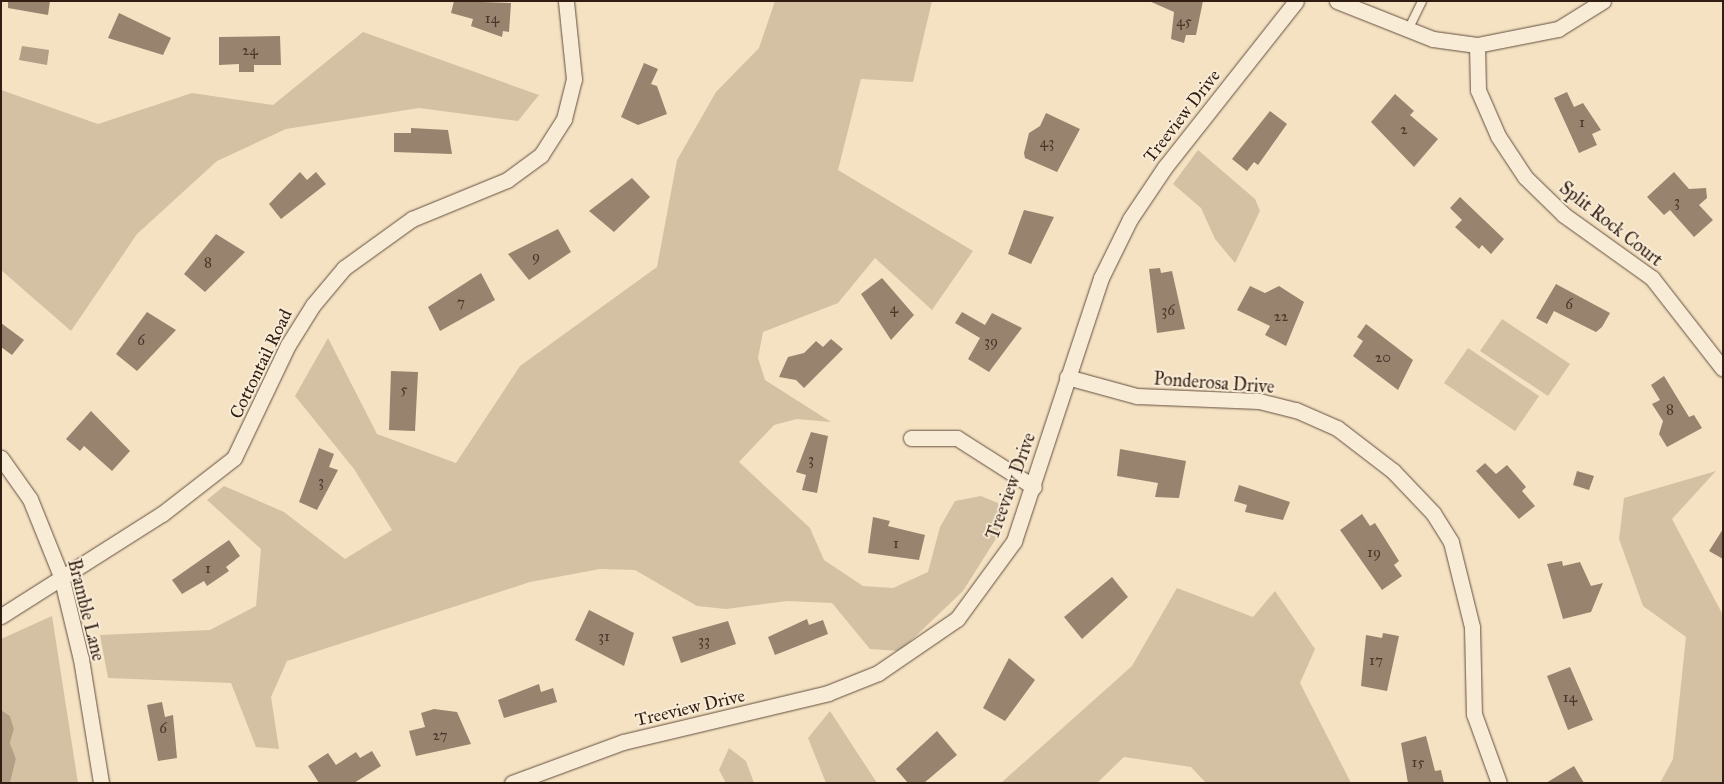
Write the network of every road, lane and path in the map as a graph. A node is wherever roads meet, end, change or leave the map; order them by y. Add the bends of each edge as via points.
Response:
1 (566, 1) edge
2 (1296, 1) edge
3 (1337, 1) edge
4 (1422, 1) edge
5 (1603, 1) edge
6 (1408, 30) junction
7 (1477, 45) junction
8 (1723, 369) edge
9 (1067, 377) junction
10 (911, 438) dead end
11 (1, 458) edge
12 (1034, 487) junction
13 (61, 576) junction
14 (1, 616) edge
15 (100, 783) edge
16 (512, 783) edge
17 (1499, 783) edge

1 - 13 street, Cottontail Road via 574,79 564,119 541,155 507,180 412,219 344,268 312,305 288,346 234,458 162,514
2 - 9 street, Treeview Drive via 1165,167 1130,219 1101,278
3 - 6 street
4 - 6 lane
5 - 7 street via 1558,29
6 - 7 street
7 - 8 street, Split Rock Court via 1478,90 1498,136 1524,177 1564,215 1652,278
9 - 12 street, Treeview Drive
9 - 17 street, Ponderosa Drive via 1137,396 1259,401 1296,410 1337,428 1394,471 1433,513 1451,542 1472,627 1474,714
10 - 12 street via 958,438
11 - 13 street, Bramble Lane via 30,499
12 - 16 street, Treeview Drive via 1014,541 963,612 919,648 878,673 782,707 623,742
13 - 14 street, Cottontail Road
13 - 15 street, Bramble Lane via 81,659

